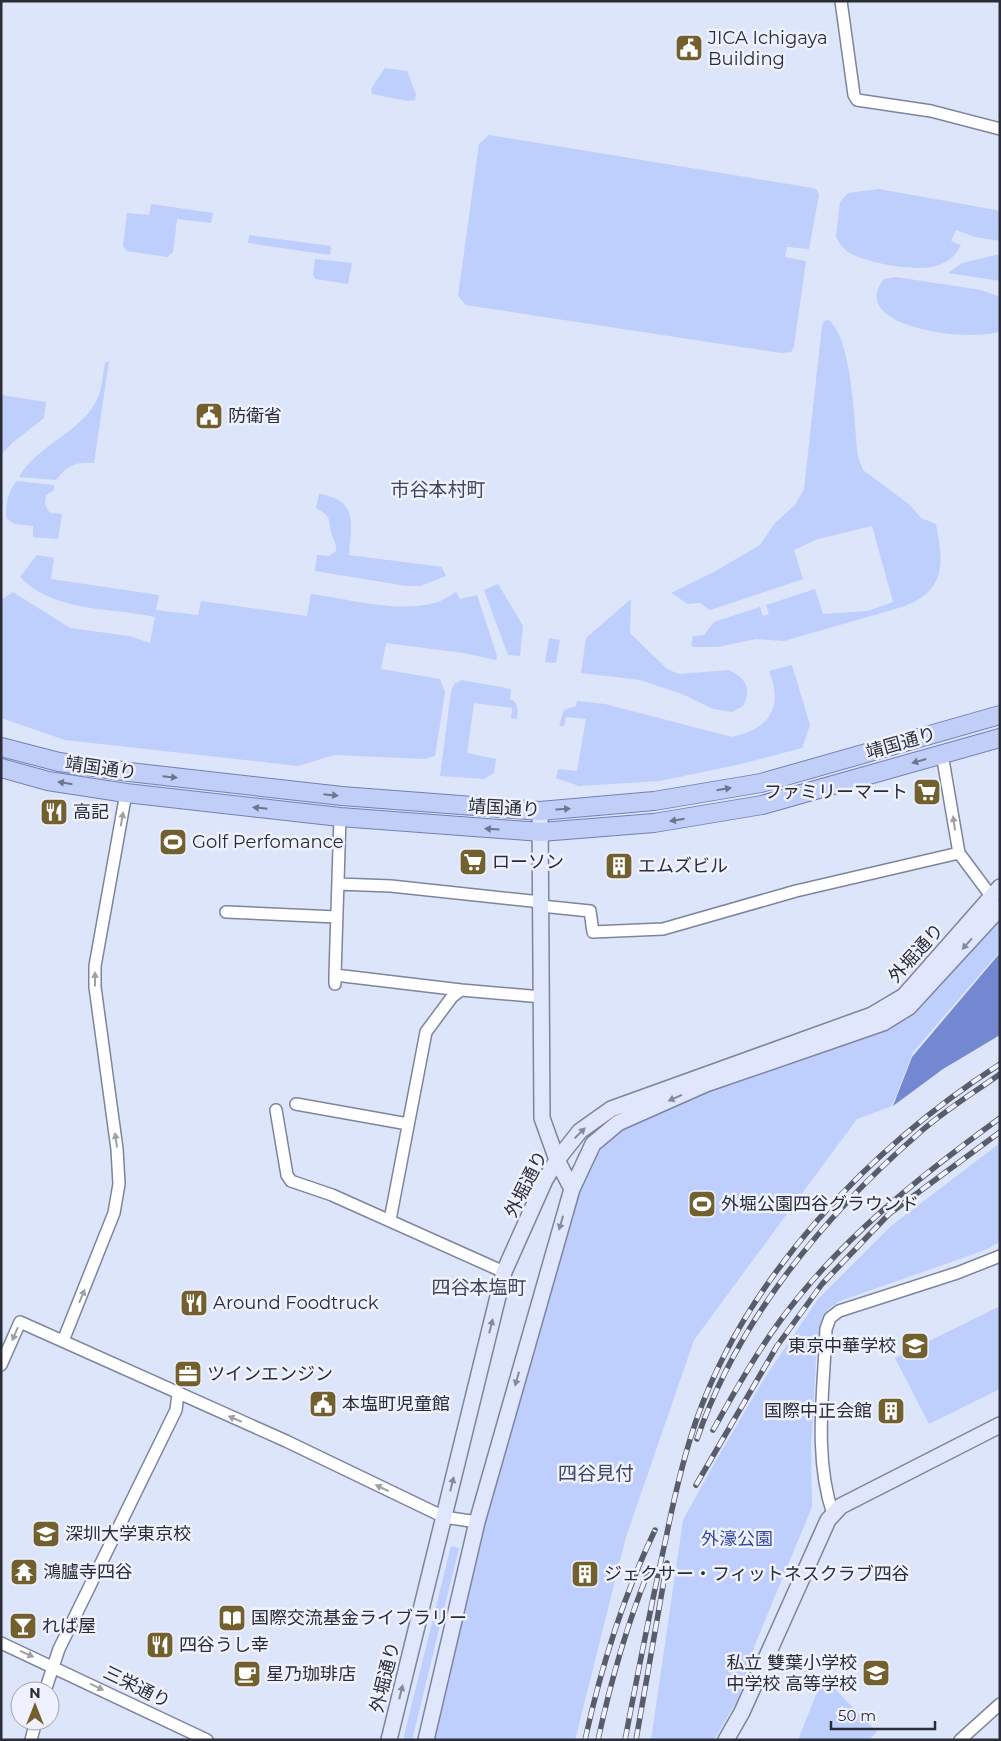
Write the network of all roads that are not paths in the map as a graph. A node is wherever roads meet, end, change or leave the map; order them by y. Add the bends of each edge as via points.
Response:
1 (841, 1) edge
2 (1000, 129) edge
3 (1000, 715) edge
4 (1000, 738) edge
5 (1, 747) edge
6 (942, 754) junction
7 (1, 768) edge
8 (126, 793) junction
9 (540, 811) junction
10 (340, 818) junction
11 (541, 832) junction
12 (959, 852) junction
13 (338, 884) junction
14 (997, 897) edge
15 (541, 904) junction
16 (226, 912) dead end
17 (336, 917) junction
18 (460, 990) junction
19 (542, 997) junction
20 (296, 1104) dead end
21 (276, 1110) dead end
22 (408, 1124) junction
23 (557, 1160) junction
24 (572, 1188) junction
25 (390, 1220) junction
26 (1000, 1256) edge
27 (504, 1272) junction
28 (63, 1340) junction
29 (1, 1365) edge
30 (178, 1394) junction
31 (1000, 1425) edge
32 (833, 1514) junction
33 (444, 1517) junction
34 (476, 1522) junction
35 (1, 1643) edge
36 (53, 1666) junction
37 (48, 1681) edge
38 (1000, 1704) edge
39 (207, 1740) edge
40 (389, 1740) edge
41 (426, 1740) edge
42 (726, 1740) edge
43 (960, 1740) edge

1 - 2 street via 857,100 931,111
9 -> 3 main road, 靖国通り via 654,801 761,783
4 - 6 main road, 靖国通り
5 -> 9 main road, 靖国通り via 59,762 129,772 342,796
6 -> 11 main road, 靖国通り via 762,805 654,823
12 -> 6 street
8 -> 7 main road, 靖国通り via 48,781
10 -> 8 main road, 靖国通り
28 -> 8 street via 101,1248 118,1191 117,1149 96,997 95,966
9 - 11 main road
11 -> 10 main road, 靖国通り
10 - 13 street
11 - 15 main road
12 - 14 street
12 - 15 street via 796,891 663,929 593,932 590,911
13 - 15 street via 390,886
13 - 17 street
23 -> 14 main road, 外堀通り via 580,1131 611,1108 872,1015 904,996
14 -> 24 main road, 外堀通り via 909,1007 898,1016 706,1084 618,1124 593,1144
15 - 19 main road
16 - 17 street
17 - 18 street via 335,980
18 - 19 street
18 - 22 street via 426,1032
19 - 23 main road via 542,1118
20 - 22 street
21 - 25 street via 287,1175 291,1181
22 - 25 street
23 - 24 main road
23 - 27 main road, 外堀通り
24 -> 34 main road, 外堀通り
25 - 27 street
26 - 32 street via 839,1311 830,1318 826,1329 822,1452 826,1492
33 -> 27 main road, 外堀通り
28 -> 29 street via 20,1322
28 - 30 street
33 -> 30 street via 286,1441
30 - 36 street via 176,1410
31 - 32 main road via 868,1491
32 - 42 main road
33 - 34 street
40 -> 33 main road, 外堀通り
34 - 41 main road, 外堀通り
35 -> 36 street, 三栄通り
36 - 37 street
36 -> 39 street, 三栄通り
38 - 43 street

